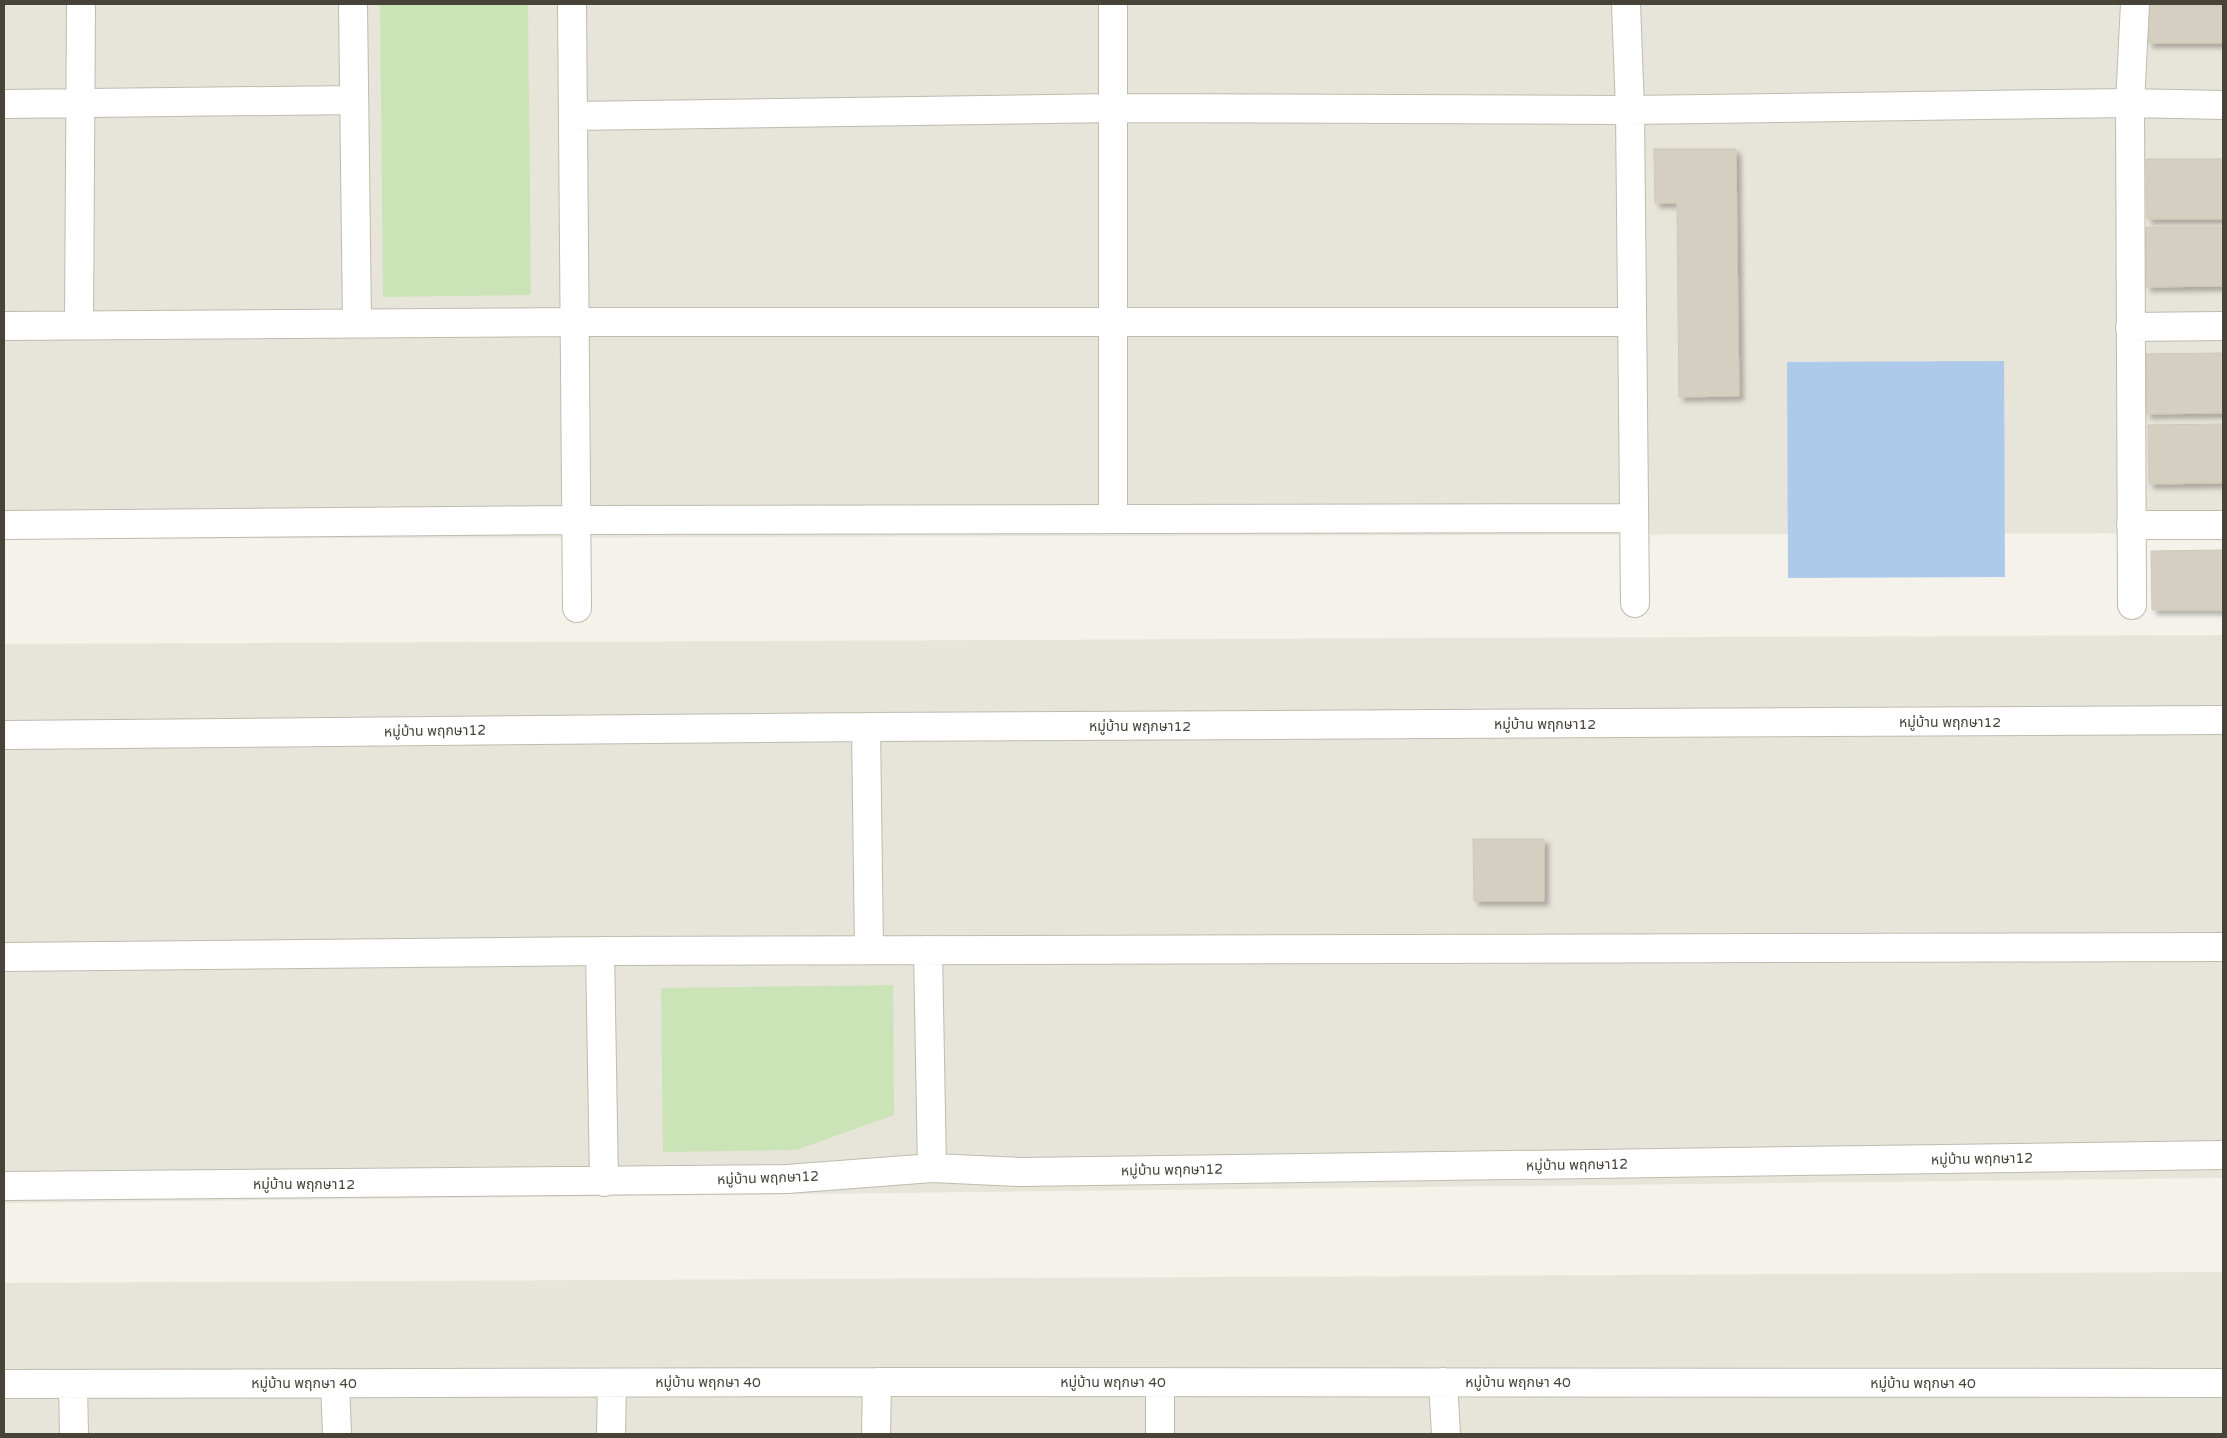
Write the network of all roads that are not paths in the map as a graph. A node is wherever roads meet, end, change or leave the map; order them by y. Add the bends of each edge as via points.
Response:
1 (81, 4) edge
2 (353, 4) edge
3 (572, 4) edge
4 (1113, 4) edge
5 (1626, 4) edge
6 (2135, 4) edge
7 (354, 100) junction
8 (81, 102) junction
9 (2130, 103) junction
10 (4, 104) edge
11 (2223, 105) edge
12 (1114, 108) junction
13 (1630, 110) junction
14 (573, 116) junction
15 (575, 322) junction
16 (1114, 322) junction
17 (1632, 322) junction
18 (357, 323) junction
19 (79, 325) junction
20 (4, 326) edge
21 (2223, 326) edge
22 (2130, 327) junction
23 (1634, 518) junction
24 (1113, 519) junction
25 (576, 520) junction
26 (4, 524) edge
27 (2131, 525) junction
28 (2223, 525) edge
29 (1635, 603) dead end
30 (2132, 605) dead end
31 (577, 608) dead end
32 (2223, 720) edge
33 (866, 727) junction
34 (4, 735) edge
35 (2223, 947) edge
36 (869, 950) junction
37 (928, 950) junction
38 (600, 951) junction
39 (4, 957) edge
40 (2223, 1155) edge
41 (932, 1168) junction
42 (604, 1182) junction
43 (4, 1186) edge
44 (612, 1382) junction
45 (877, 1382) junction
46 (1160, 1382) junction
47 (1444, 1382) junction
48 (335, 1383) junction
49 (2223, 1383) edge
50 (4, 1384) edge
51 (73, 1384) junction
52 (74, 1434) edge
53 (336, 1434) edge
54 (611, 1434) edge
55 (876, 1434) edge
56 (1160, 1434) edge
57 (1446, 1434) edge

1 - 8 street
2 - 7 street
3 - 14 street
4 - 12 street
5 - 13 street
6 - 9 street
7 - 8 street
7 - 18 street
8 - 10 street
8 - 19 street
9 - 11 street
9 - 13 street
9 - 22 street
12 - 13 street
12 - 14 street
12 - 16 street
13 - 17 street
14 - 15 street
15 - 16 street
15 - 18 street
15 - 25 street
16 - 17 street
16 - 24 street
17 - 23 street
18 - 19 street
19 - 20 street
21 - 22 street
22 - 27 street
23 - 24 street
23 - 29 street
24 - 25 street
25 - 26 street
25 - 31 street
27 - 28 street
27 - 30 street
32 - 33 street, หมู่บ้าน พฤกษา12
33 - 34 street, หมู่บ้าน พฤกษา12
33 - 36 street
35 - 37 street
36 - 37 street
36 - 38 street
37 - 41 street
38 - 39 street
38 - 42 street
40 - 41 street, หมู่บ้าน พฤกษา12 via 1021,1172
41 - 42 street, หมู่บ้าน พฤกษา12 via 787,1179
42 - 43 street, หมู่บ้าน พฤกษา12
44 - 45 street, หมู่บ้าน พฤกษา 40
44 - 48 street, หมู่บ้าน พฤกษา 40
44 - 54 street
45 - 46 street, หมู่บ้าน พฤกษา 40
45 - 55 street
46 - 47 street, หมู่บ้าน พฤกษา 40
46 - 56 street
47 - 49 street, หมู่บ้าน พฤกษา 40
47 - 57 street
48 - 51 street, หมู่บ้าน พฤกษา 40
48 - 53 street
50 - 51 street, หมู่บ้าน พฤกษา 40
51 - 52 street

